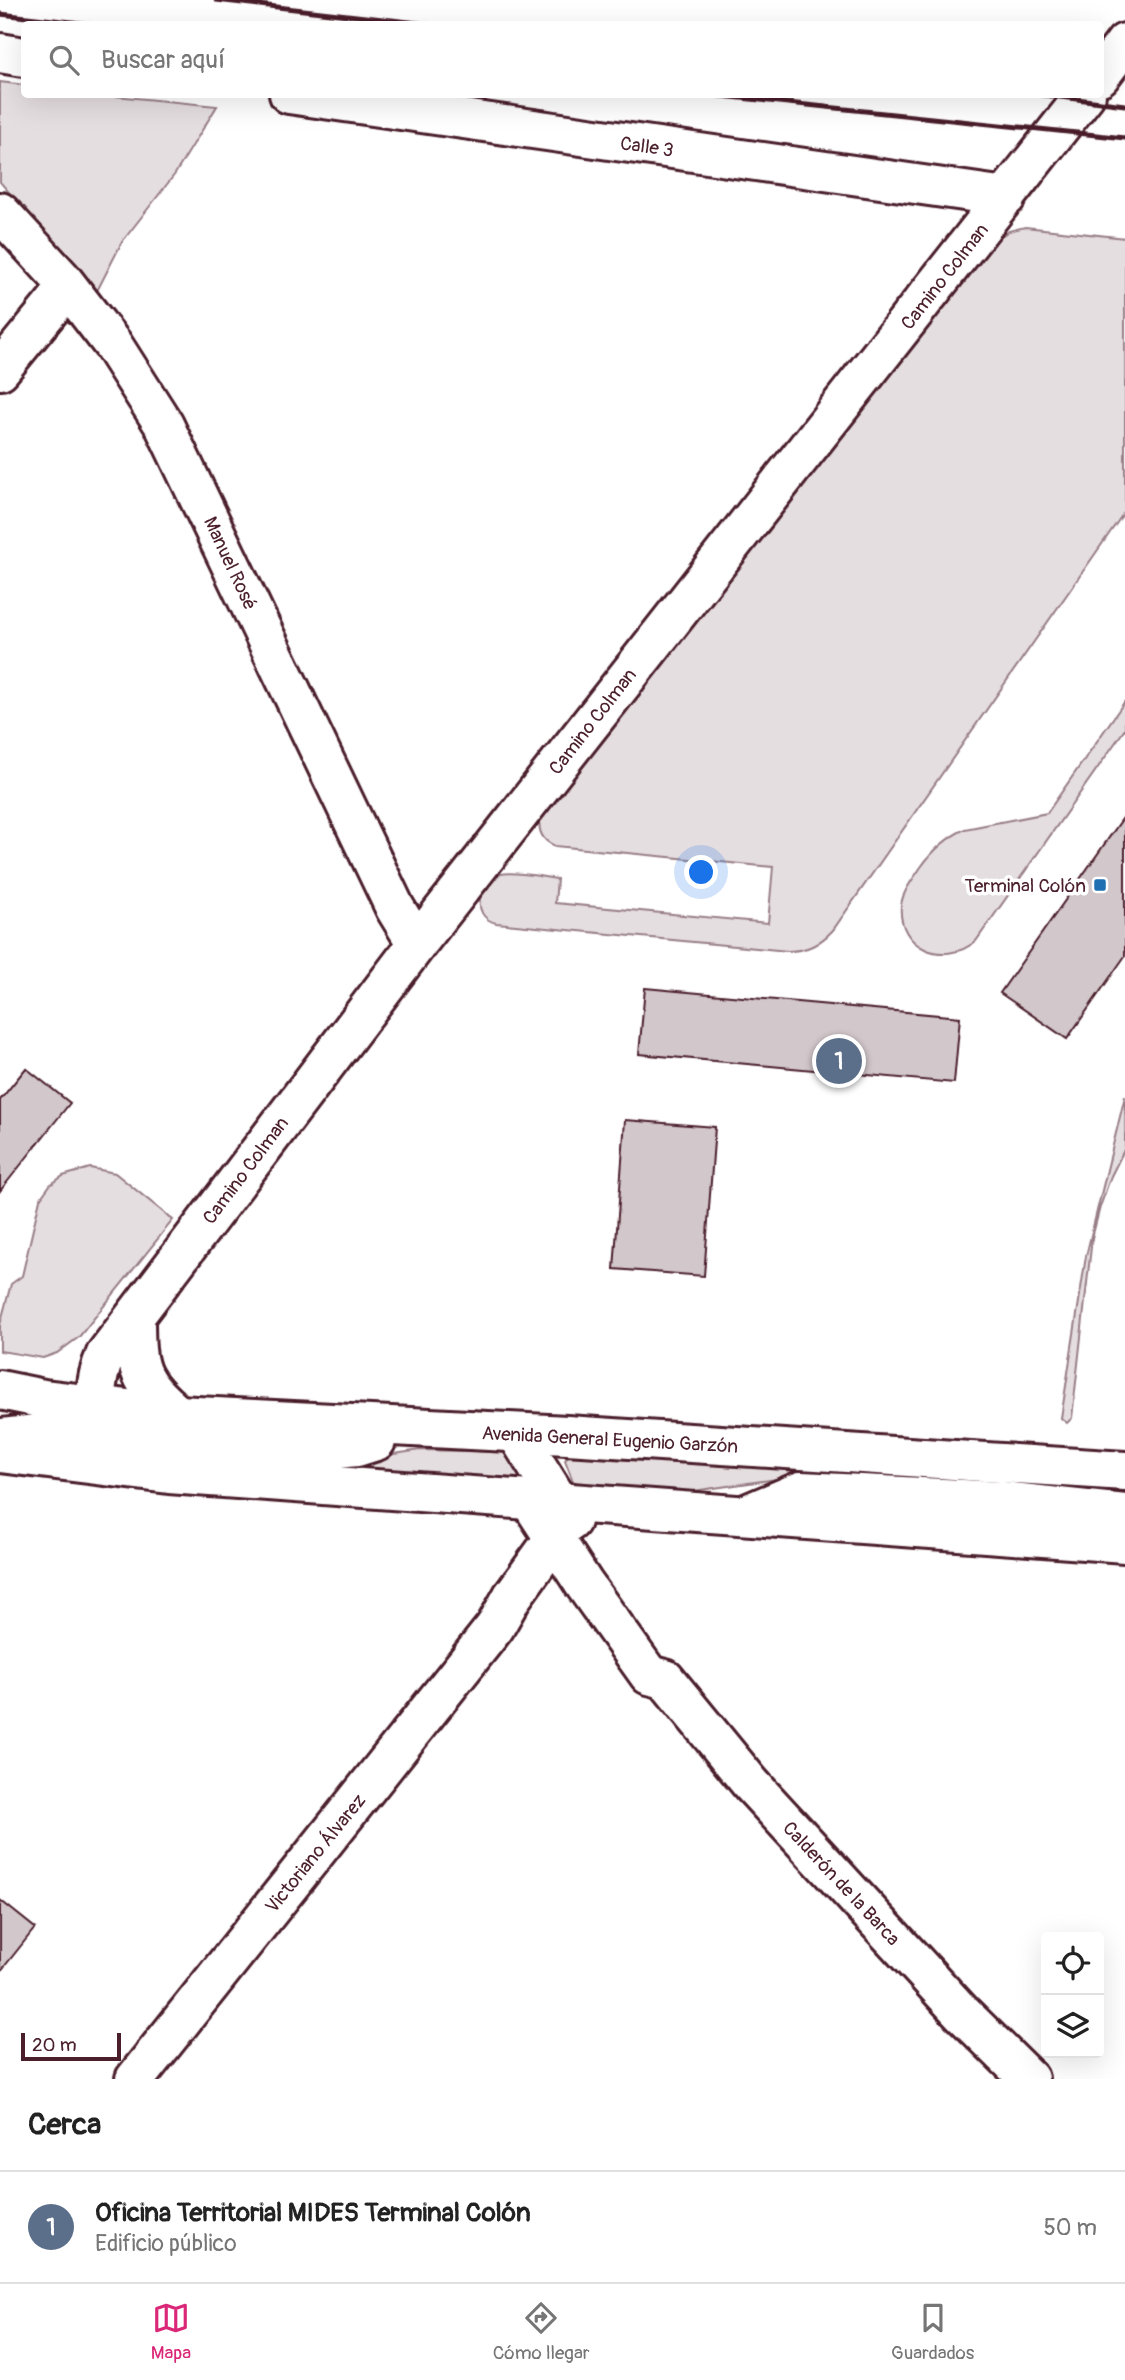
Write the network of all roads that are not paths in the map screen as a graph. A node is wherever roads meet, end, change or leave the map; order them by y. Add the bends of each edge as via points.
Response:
1 (1125, 43) edge
2 (0, 53) edge
3 (21, 56) edge
4 (1104, 72) edge
5 (317, 98) edge
6 (1083, 98) edge
7 (1006, 197) junction
8 (0, 212) edge
9 (68, 287) junction
10 (0, 370) edge
11 (417, 944) junction
12 (135, 1316) junction
13 (106, 1354) junction
14 (0, 1390) edge
15 (44, 1399) junction
16 (0, 1414) edge
17 (178, 1415) junction
18 (98, 1420) junction
19 (418, 1428) junction
20 (0, 1430) edge
21 (517, 1434) junction
22 (0, 1438) edge
23 (0, 1453) edge
24 (137, 1471) junction
25 (1125, 1471) edge
26 (547, 1514) junction
27 (1125, 1514) edge
28 (744, 1515) junction
29 (1125, 1543) edge
30 (584, 1584) junction
31 (495, 1627) junction
32 (665, 1679) junction
33 (135, 2079) edge
34 (1029, 2079) edge

1 - 4 street
2 - 3 street
5 - 7 street, Calle 3
6 - 7 street, Camino Colman
7 - 11 street, Camino Colman
8 - 9 street, Manuel Rosé
9 - 10 street
9 - 11 street, Manuel Rosé via 113,345 164,425 395,908
11 - 12 street, Camino Colman
12 - 13 street, Camino Colman
12 - 17 street via 135,1352 144,1378 153,1394
13 - 15 street, Camino Colman
13 - 18 street, Camino Colman via 98,1373
14 - 15 street
15 - 16 street
15 - 18 street
15 - 20 street, Camino Colman
17 - 18 street, Avenida General Eugenio Garzón
17 - 19 street, Avenida General Eugenio Garzón
18 - 19 street via 177,1442 312,1451 357,1447
18 - 22 street
18 - 24 street via 106,1448
19 - 21 street, Avenida General Eugenio Garzón
21 - 25 street, Avenida General Eugenio Garzón
21 - 26 street, Calderón de la Barca
23 - 24 street
24 - 26 street
26 - 28 street
26 - 30 street, Calderón de la Barca
26 - 31 street, Victoriano Álvarez
26 - 32 street, Calderón de la Barca via 666,1665
27 - 28 street via 801,1490
28 - 29 street
30 - 31 street, Victoriano Álvarez via 567,1581 550,1586
30 - 32 street, Calderón de la Barca via 649,1675
31 - 33 street, Victoriano Álvarez
32 - 34 street, Calderón de la Barca via 751,1784 961,2012

